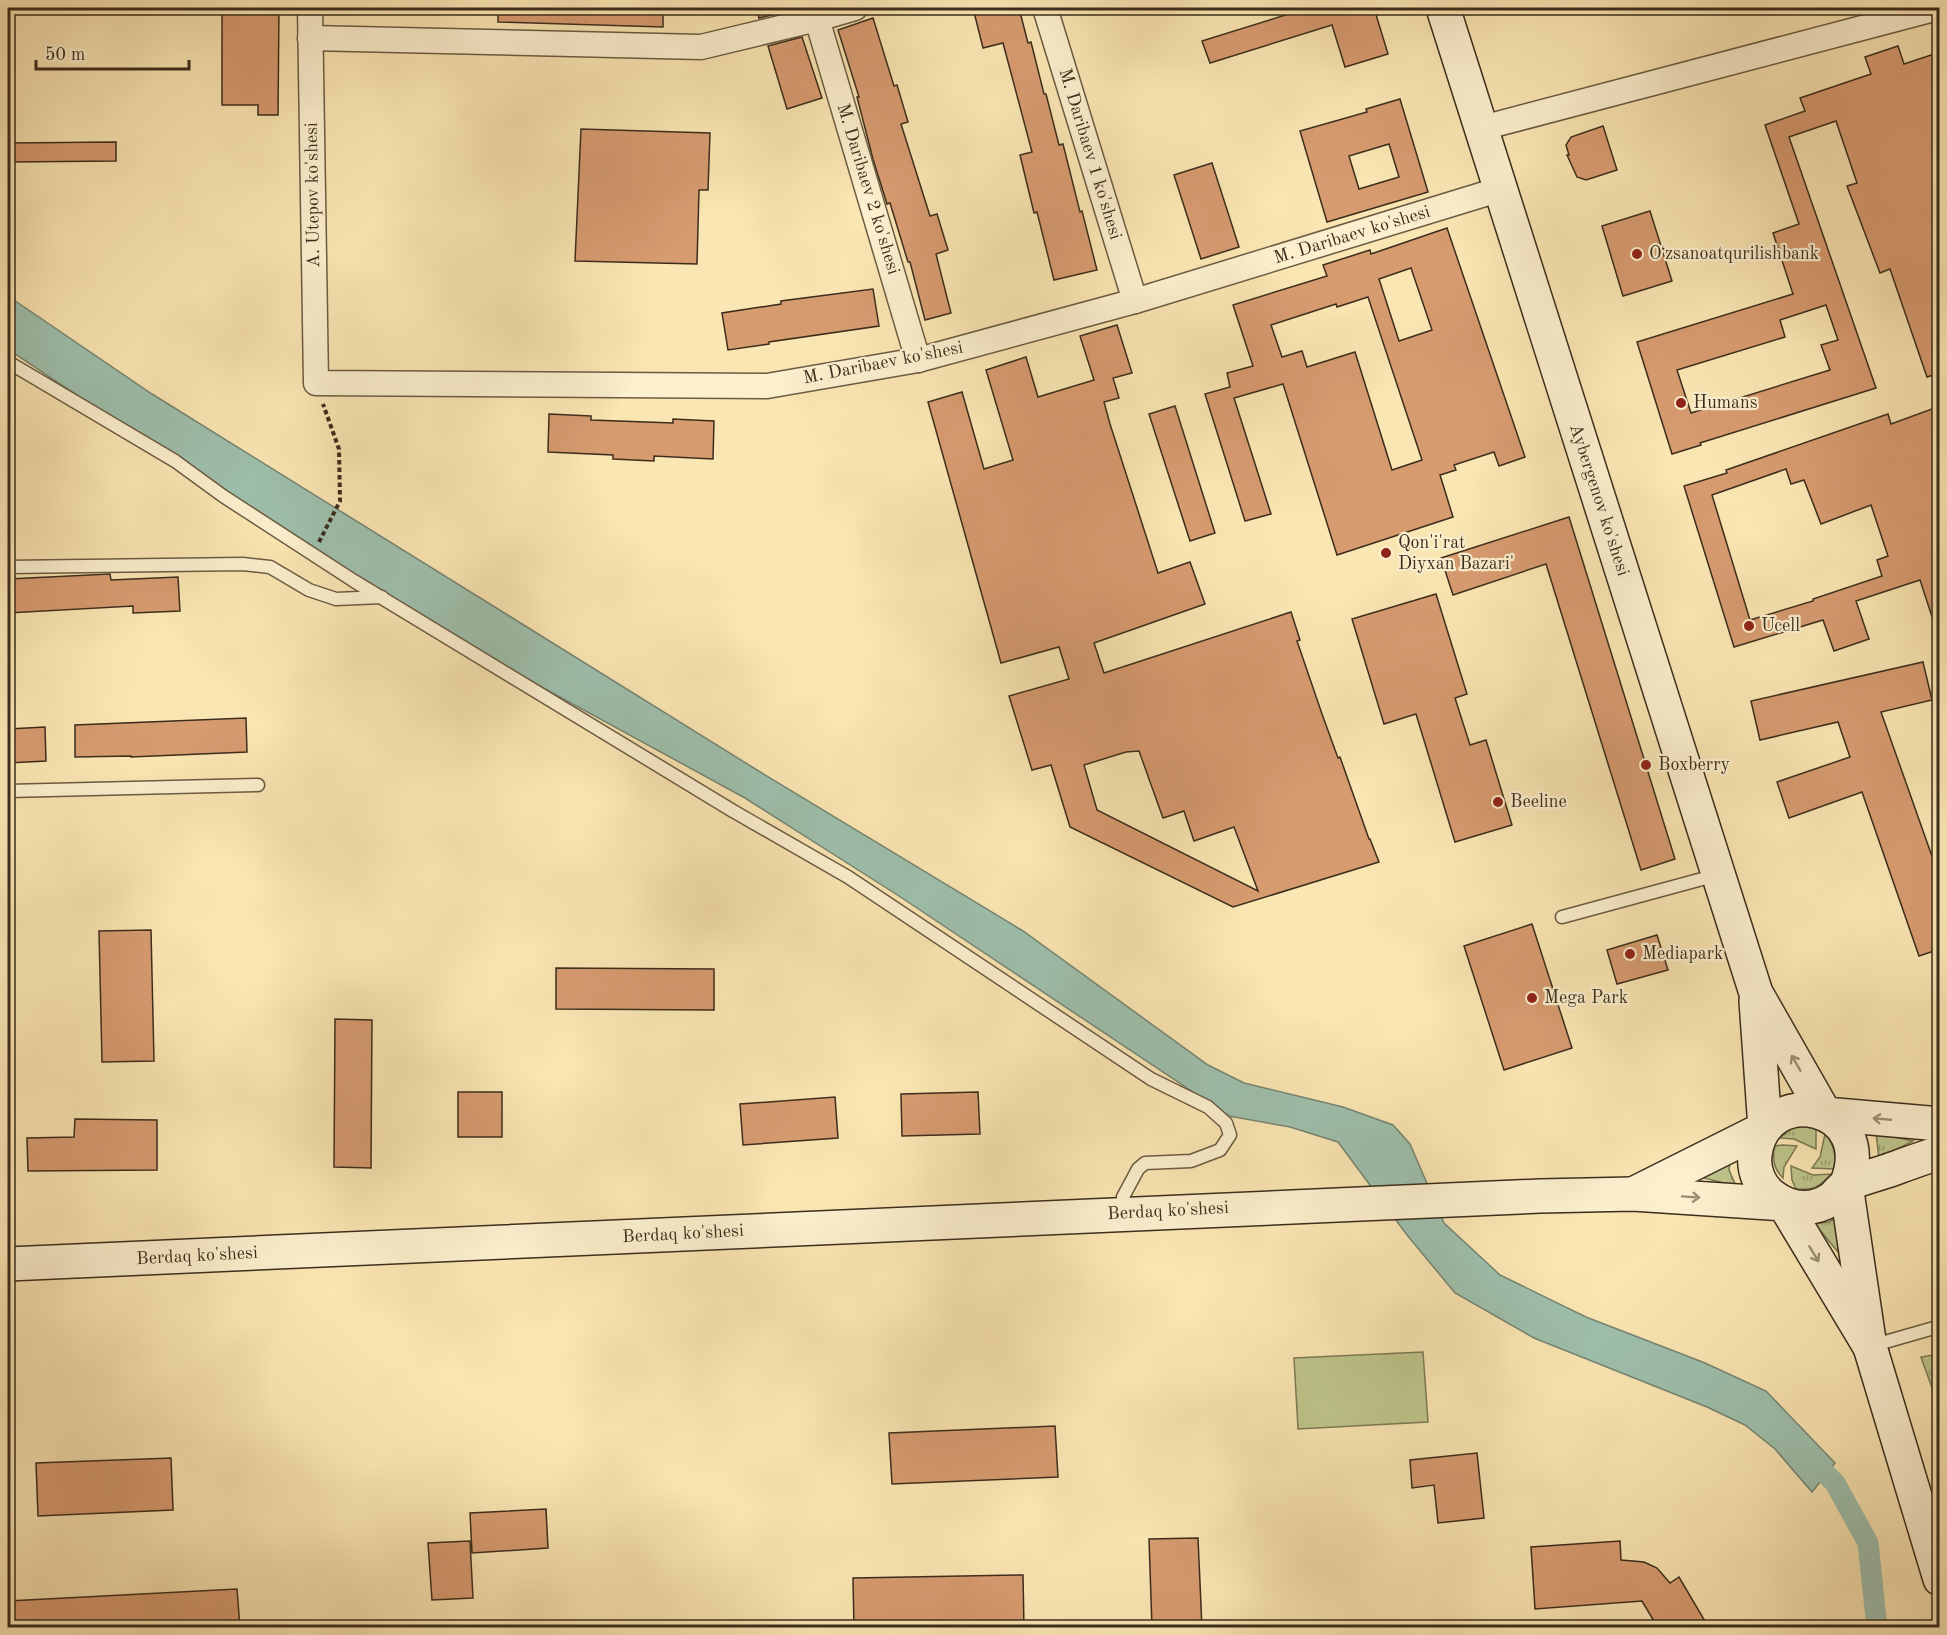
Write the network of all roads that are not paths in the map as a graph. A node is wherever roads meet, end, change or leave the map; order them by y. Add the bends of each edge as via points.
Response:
1 (310, 8) edge
2 (855, 8) edge
3 (1045, 8) edge
4 (1443, 8) edge
5 (1938, 8) edge
6 (817, 19) junction
7 (310, 38) junction
8 (1482, 128) junction
9 (1501, 189) junction
10 (1134, 301) junction
11 (918, 360) junction
12 (8, 362) edge
13 (316, 383) joint
14 (8, 567) edge
15 (382, 597) junction
16 (258, 786) dead end
17 (8, 791) edge
18 (1718, 875) junction
19 (1562, 917) dead end
20 (1756, 993) junction
21 (1825, 1114) junction
22 (1940, 1125) edge
23 (1765, 1128) junction
24 (1940, 1154) edge
25 (1846, 1185) junction
26 (1633, 1194) junction
27 (1784, 1204) junction
28 (1122, 1214) junction
29 (8, 1264) edge
30 (1940, 1324) edge
31 (1870, 1347) junction
32 (1940, 1579) edge

1 - 7 street, A. Utepov ko'shesi
2 - 6 street
3 - 10 street, M. Daribaev 1 ko'shesi
4 - 8 main road, Aybergenov ko'shesi
5 - 8 street
6 - 7 street via 701,47
6 - 11 street, M. Daribaev 2 ko'shesi
7 - 13 street, A. Utepov ko'shesi
8 - 9 main road, Aybergenov ko'shesi
9 - 10 street, M. Daribaev ko'shesi
9 - 18 main road, Aybergenov ko'shesi
10 - 11 street, M. Daribaev ko'shesi
11 - 13 street, M. Daribaev ko'shesi via 767,386
12 - 15 lane via 175,461
14 - 15 lane via 243,564 270,567 309,590 336,599
15 - 28 lane via 848,877 1142,1073 1208,1107 1226,1124 1230,1134 1220,1150 1191,1161 1145,1162 1123,1197
16 - 17 lane
18 - 19 lane
18 - 20 main road, Aybergenov ko'shesi
21 -> 20 main road, Aybergenov ko'shesi
20 - 23 main road, Aybergenov ko'shesi
22 -> 21 main road
21 - 23 main road via 1809,1109 1792,1110
21 - 25 main road via 1839,1124 1853,1153
23 - 26 main road
23 - 27 main road via 1756,1143 1758,1179 1768,1194
24 - 25 main road
25 - 27 main road via 1818,1206
25 - 31 main road
26 -> 27 main road, Berdaq ko'shesi
26 - 28 main road, Berdaq ko'shesi
27 -> 31 main road
28 - 29 main road, Berdaq ko'shesi
30 - 31 lane
31 - 32 main road

